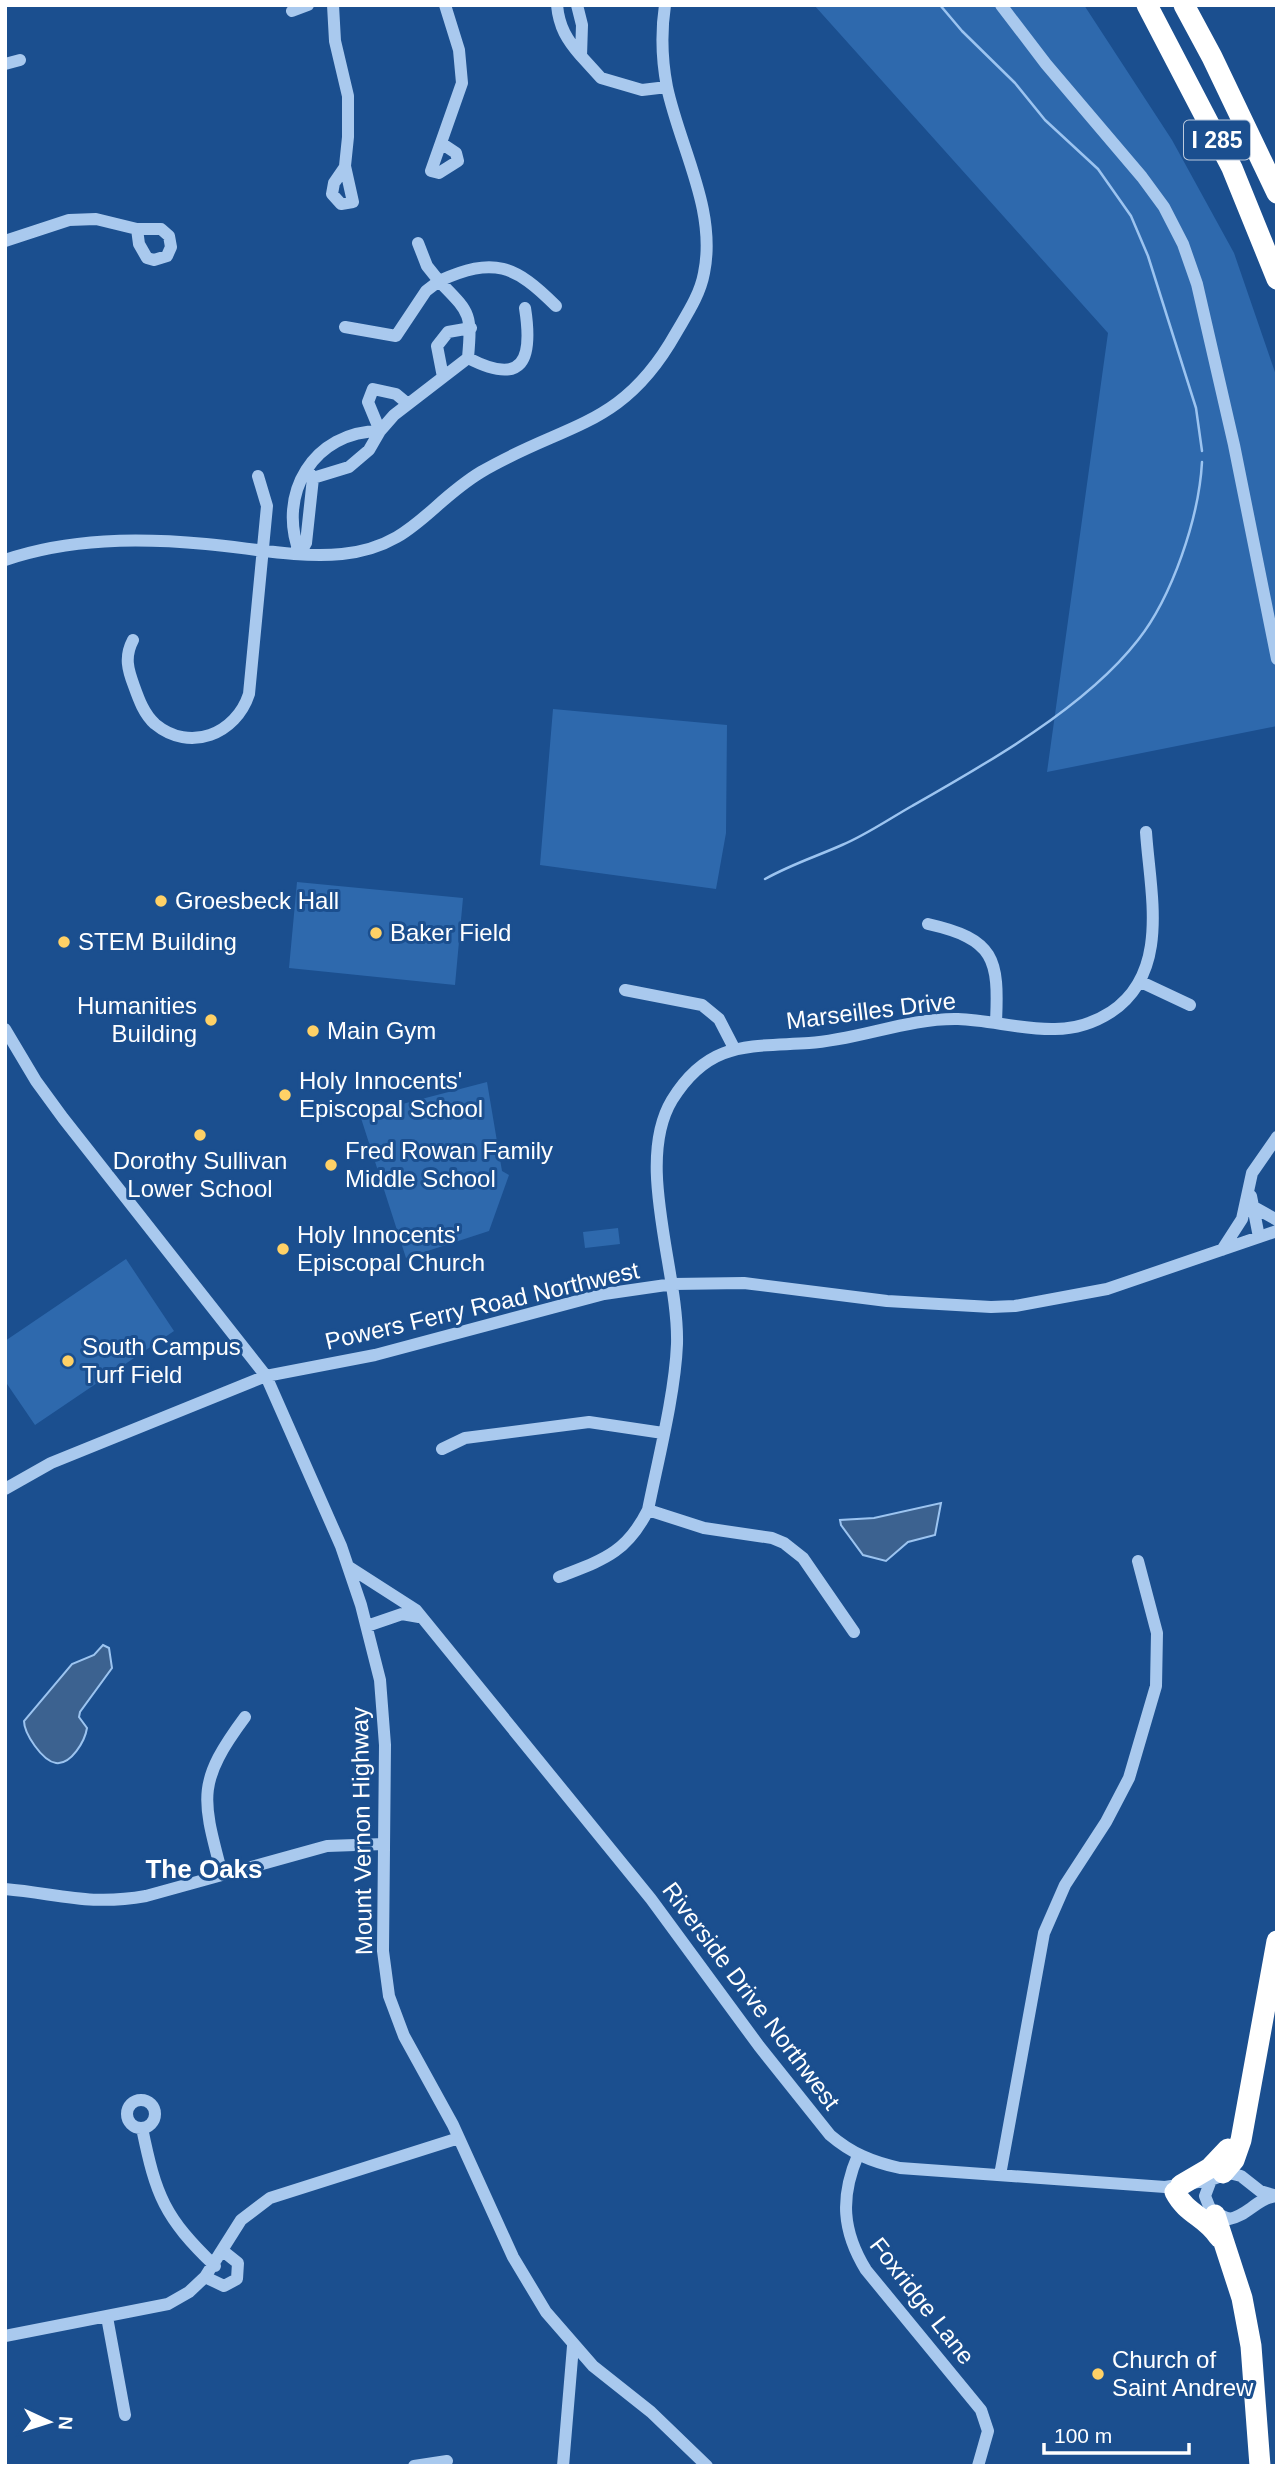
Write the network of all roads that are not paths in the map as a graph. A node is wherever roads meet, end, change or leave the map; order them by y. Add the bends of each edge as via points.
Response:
1 (308, 5) edge
2 (333, 5) edge
3 (445, 5) edge
4 (557, 5) edge
5 (577, 5) edge
6 (665, 5) edge
7 (1001, 5) edge
8 (1147, 5) edge
9 (1184, 5) edge
10 (292, 11) dead end
11 (581, 56) junction
12 (20, 60) dead end
13 (5, 64) edge
14 (667, 87) junction
15 (441, 143) junction
16 (345, 167) dead end
17 (1277, 193) edge
18 (137, 229) dead end
19 (5, 241) edge
20 (418, 243) dead end
21 (1277, 279) edge
22 (439, 281) junction
23 (556, 306) dead end
24 (525, 308) dead end
25 (345, 327) dead end
26 (471, 328) junction
27 (468, 358) junction
28 (443, 377) junction
29 (408, 404) junction
30 (380, 431) junction
31 (305, 466) junction
32 (258, 476) dead end
33 (313, 478) junction
34 (263, 550) junction
35 (300, 554) junction
36 (5, 560) edge
37 (133, 640) dead end
38 (1277, 659) edge
39 (1146, 832) dead end
40 (928, 924) dead end
41 (1141, 982) junction
42 (625, 990) dead end
43 (1190, 1005) dead end
44 (996, 1022) junction
45 (5, 1029) edge
46 (734, 1048) junction
47 (1277, 1137) edge
48 (1249, 1185) junction
49 (1252, 1206) junction
50 (1277, 1220) edge
51 (1277, 1231) edge
52 (1259, 1237) junction
53 (1222, 1250) junction
54 (673, 1284) junction
55 (265, 1376) junction
56 (663, 1433) junction
57 (442, 1449) dead end
58 (5, 1489) edge
59 (648, 1510) junction
60 (1138, 1561) dead end
61 (349, 1567) junction
62 (559, 1577) dead end
63 (419, 1617) junction
64 (367, 1626) junction
65 (854, 1632) dead end
66 (245, 1717) dead end
67 (384, 1844) junction
68 (222, 1874) junction
69 (5, 1889) edge
70 (1277, 1941) edge
71 (1245, 2120) junction
72 (142, 2129) dead end
73 (459, 2138) junction
74 (858, 2155) junction
75 (1000, 2175) junction
76 (1217, 2177) junction
77 (1174, 2188) junction
78 (1276, 2196) edge
79 (1211, 2209) junction
80 (223, 2251) junction
81 (1227, 2252) junction
82 (215, 2266) junction
83 (205, 2277) junction
84 (107, 2317) junction
85 (5, 2336) edge
86 (573, 2346) junction
87 (125, 2415) dead end
88 (447, 2461) dead end
89 (414, 2466) edge
90 (563, 2466) edge
91 (707, 2466) edge
92 (978, 2466) edge
93 (1260, 2466) edge

1 - 10 street
2 - 16 street via 335,41 348,96
3 - 15 street via 459,50 462,83
4 - 11 street via 558,21
5 - 11 street
6 - 14 street
7 - 38 street via 1142,177 1183,244 1197,284 1228,418
8 - 21 highway, I 285 via 1232,167
9 - 17 highway, I 285
11 - 14 street via 601,78 642,90
12 - 13 street
14 - 35 street via 704,216 707,254 696,298 646,380 602,416 479,474 417,526 388,543 340,554
15 - 15 street via 431,171 439,173 458,161 456,153
18 - 19 street via 114,221 69,220
20 - 22 street
22 - 23 street via 483,267 513,269
22 - 25 street via 426,291 396,337
22 - 26 street via 468,311
24 - 27 street via 528,353 515,368 506,372
26 - 27 street
26 - 28 street via 448,332 437,346
27 - 28 street
28 - 29 street
29 - 30 street
29 - 30 street via 396,394 373,389 368,402
30 - 31 street via 339,440
30 - 33 street via 369,450 349,467
31 - 33 street
31 - 35 street via 294,503 293,538
32 - 34 street via 267,506
33 - 35 street via 306,543
34 - 35 street
34 - 36 street via 124,540 56,547
34 - 37 street via 249,694 240,714 226,728 189,738 155,724 143,708 128,670
39 - 41 street via 1153,937 1150,963
40 - 44 street via 964,934 989,955 998,978
41 - 43 street
41 - 44 street, Marseilles Drive via 1118,1008 1084,1025 1051,1030
42 - 46 street via 702,1005 719,1020
44 - 46 street, Marseilles Drive via 931,1020 810,1043
45 - 55 street, Mount Vernon Highway via 63,1118
46 - 54 street, Marseilles Drive via 688,1078 671,1101 660,1128 656,1167
47 - 48 street
48 - 49 street
48 - 53 street via 1239,1227
49 - 50 street
49 - 52 street
51 - 52 street, Powers Ferry Road Northwest
52 - 53 street, Powers Ferry Road Northwest
53 - 54 street, Powers Ferry Road Northwest via 1107,1289 991,1307 887,1301 744,1283
54 - 55 street, Powers Ferry Road Northwest via 573,1301 374,1355
54 - 56 street, Marseilles Drive via 677,1346
55 - 58 street, Powers Ferry Road Northwest via 51,1463
55 - 61 street, Mount Vernon Highway
56 - 57 street via 589,1422 465,1438
56 - 59 street, Marseilles Drive
59 - 62 street via 637,1532 620,1550
59 - 65 street via 704,1528 784,1543 803,1558
60 - 75 street via 1157,1633 1156,1686 1129,1778 1065,1885 1044,1933
61 - 63 street, Riverside Drive Northwest via 403,1601
61 - 64 street, Mount Vernon Highway
63 - 64 street via 402,1614
63 - 74 street, Riverside Drive Northwest via 651,1899 805,2105 830,2135
64 - 67 street, Mount Vernon Highway via 384,1720
66 - 68 street via 214,1761 206,1792 207,1817
67 - 68 street via 327,1846
67 - 73 street, Mount Vernon Highway via 383,1951 389,1996 404,2036
68 - 69 street via 116,1901 81,1901
70 - 71 highway
71 - 76 highway via 1239,2151
71 - 77 highway via 1223,2156
72 - 82 street via 153,2180 166,2210 183,2236
73 - 80 street via 270,2198 241,2220
73 - 86 street, Mount Vernon Highway via 522,2275
74 - 75 street, Riverside Drive Northwest via 900,2168
74 - 92 street, Foxridge Lane via 844,2202 853,2248 981,2410 988,2431
75 - 77 street, Riverside Drive Northwest
76 - 77 street, Riverside Drive Northwest
76 - 78 street via 1235,2174
76 - 79 street via 1206,2191
77 - 79 street, Riverside Drive Northwest
77 - 81 highway via 1183,2207 1215,2231
78 - 79 street via 1236,2218
79 - 81 highway
80 - 82 street
80 - 83 street via 238,2263 237,2279 224,2286
81 - 93 highway via 1251,2346
82 - 83 street
83 - 84 street via 168,2304
84 - 85 street
84 - 87 street
86 - 90 street
86 - 91 street, Mount Vernon Highway
88 - 89 street

